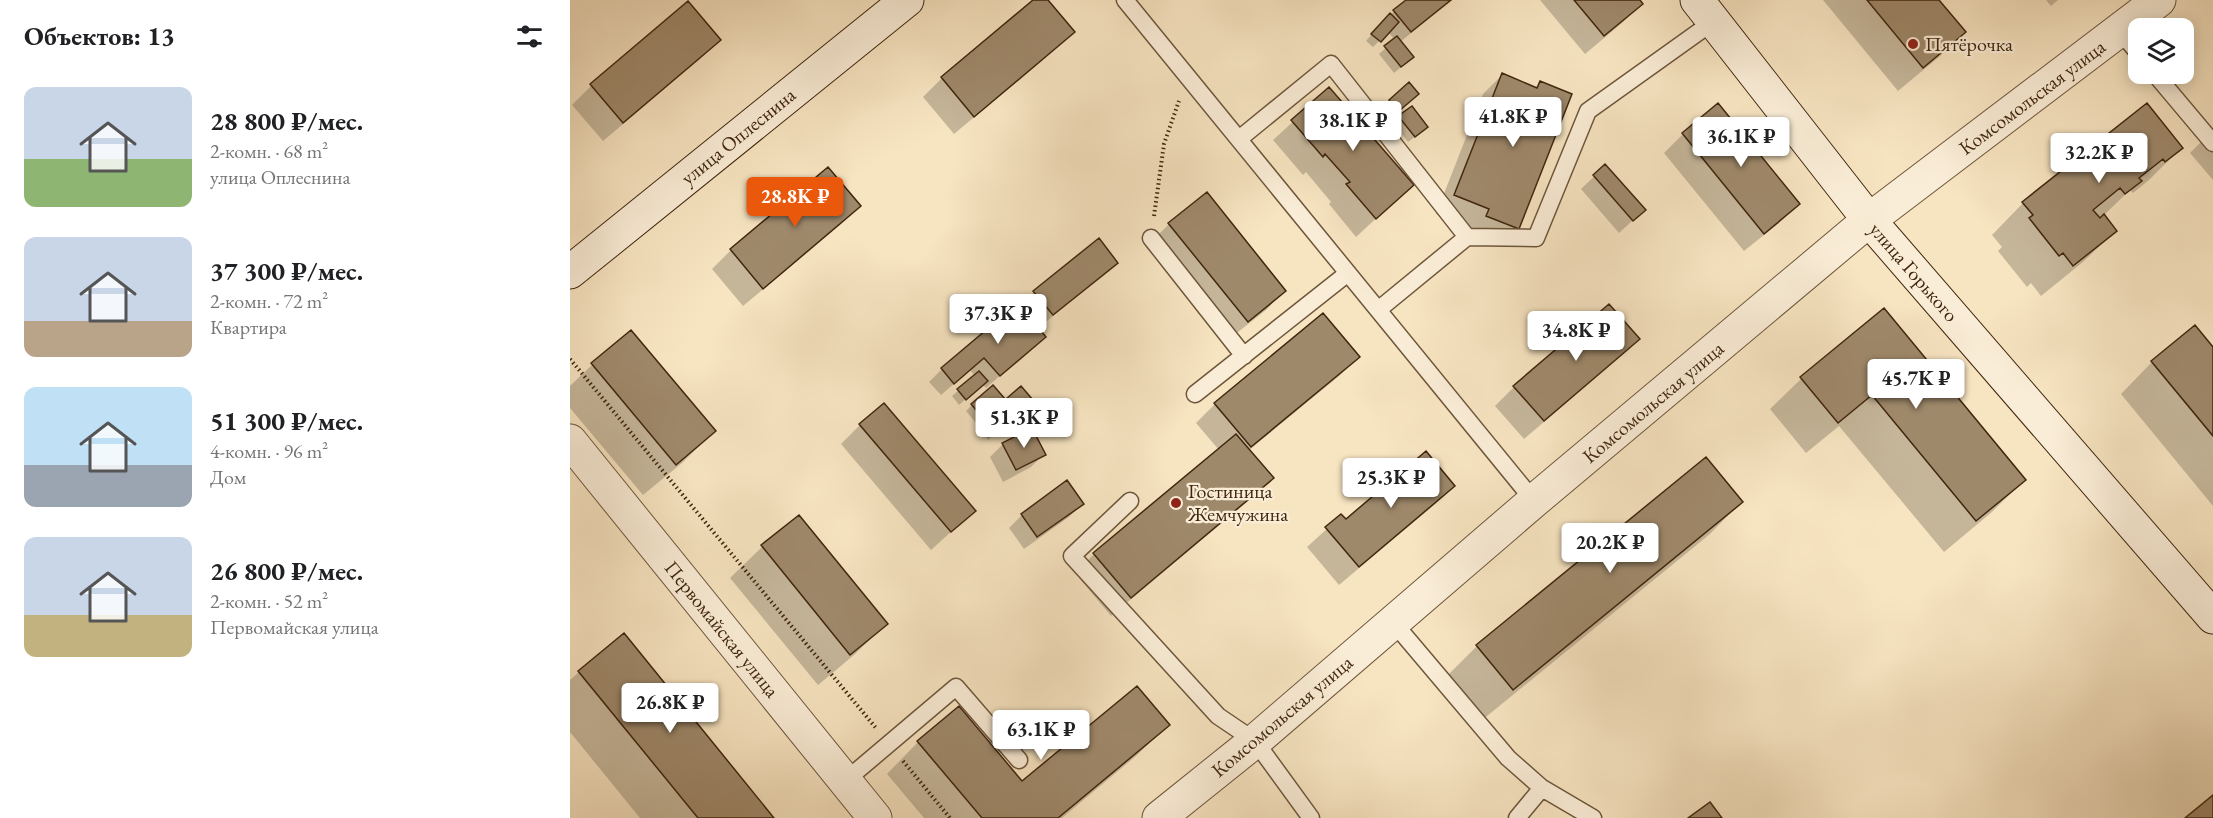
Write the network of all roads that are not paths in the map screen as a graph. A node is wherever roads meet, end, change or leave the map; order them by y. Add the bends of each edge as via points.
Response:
1 (907, 0) edge
2 (1125, 0) edge
3 (2160, 0) edge
4 (1706, 10) edge
5 (2147, 18) edge
6 (2128, 43) edge
7 (2163, 84) edge
8 (1239, 139) junction
9 (2213, 143) edge
10 (1869, 220) junction
11 (1467, 237) junction
12 (1151, 238) road end
13 (570, 272) edge
14 (1348, 273) junction
15 (1378, 310) junction
16 (1244, 356) junction
17 (1195, 394) dead end
18 (570, 441) edge
19 (1130, 501) dead end
20 (1534, 501) junction
21 (2213, 617) edge
22 (1393, 622) junction
23 (1255, 741) junction
24 (1019, 760) dead end
25 (845, 781) junction
26 (1542, 788) junction
27 (875, 818) edge
28 (1159, 818) edge
29 (1311, 818) edge
30 (1517, 818) edge
31 (1593, 818) edge

1 - 13 street, улица Оплеснина
2 - 8 lane
3 - 5 street, Комсомольская улица
4 - 10 street, улица Горького
4 - 11 lane via 1588,111 1536,238
6 - 10 street, Комсомольская улица
7 - 9 lane
8 - 11 lane via 1331,64
8 - 14 lane
10 - 20 street, Комсомольская улица
10 - 21 street, улица Горького
11 - 15 lane
12 - 16 lane
14 - 15 lane
14 - 16 lane
15 - 20 lane
16 - 17 lane
18 - 25 street, Первомайская улица
19 - 23 lane via 1072,556 1218,716
20 - 22 street, Комсомольская улица
22 - 23 street, Комсомольская улица
22 - 26 lane via 1508,758
23 - 28 street, Комсомольская улица
23 - 29 lane
24 - 25 lane via 956,687
25 - 27 street, Первомайская улица
26 - 30 lane
26 - 31 lane

